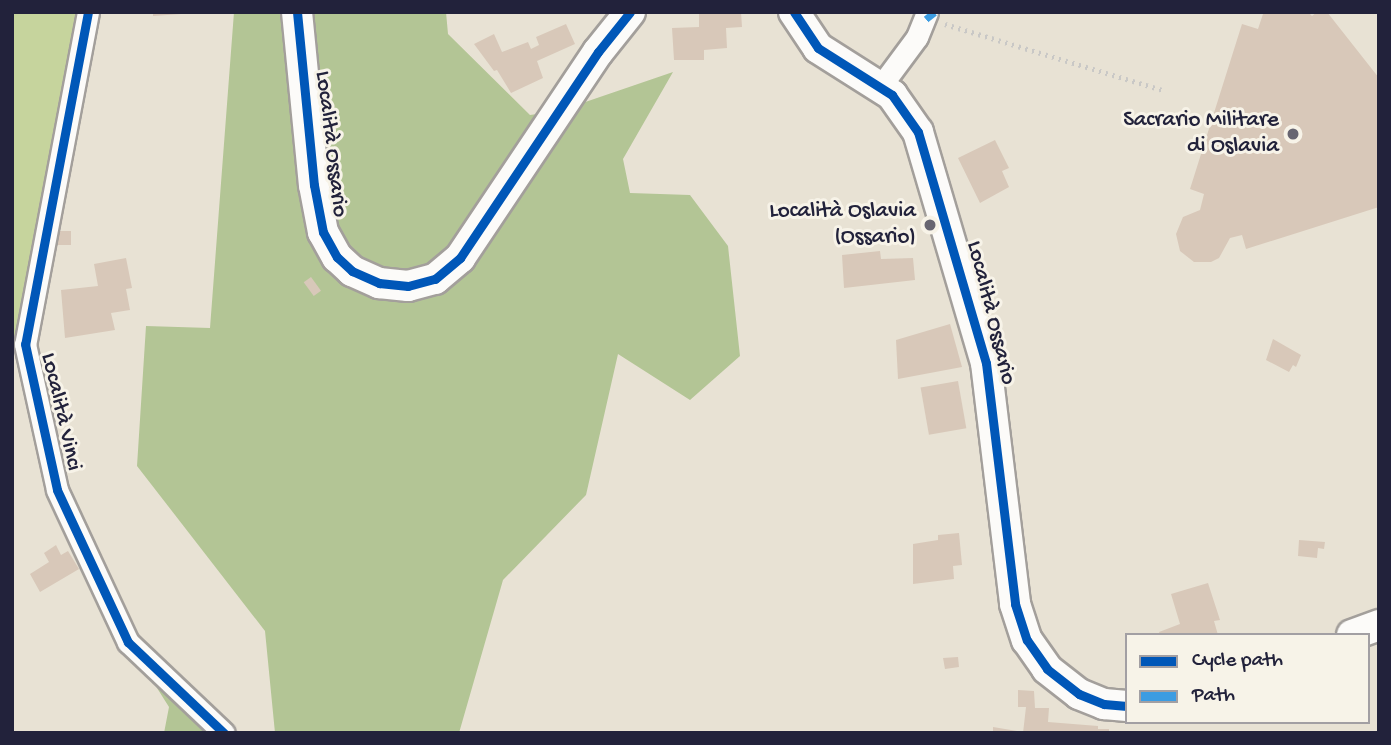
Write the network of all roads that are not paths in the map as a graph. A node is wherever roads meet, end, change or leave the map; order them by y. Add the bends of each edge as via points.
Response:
1 (88, 12) edge
2 (297, 12) edge
3 (629, 12) edge
4 (793, 12) edge
5 (927, 15) edge
6 (880, 87) junction
7 (1379, 625) edge
8 (1357, 633) edge
9 (1125, 706) edge
10 (225, 733) edge

1 - 10 street, Località Vinci via 25,344 58,490 128,642
2 - 3 street, Località Ossario via 323,232 337,257 361,276 408,286 435,279 460,258
4 - 6 street, Località Ossario via 818,48
5 - 6 street via 917,37
6 - 9 street, Località Ossario via 902,106 918,132 986,363 1020,624 1035,654 1059,680 1104,704
7 - 8 street

